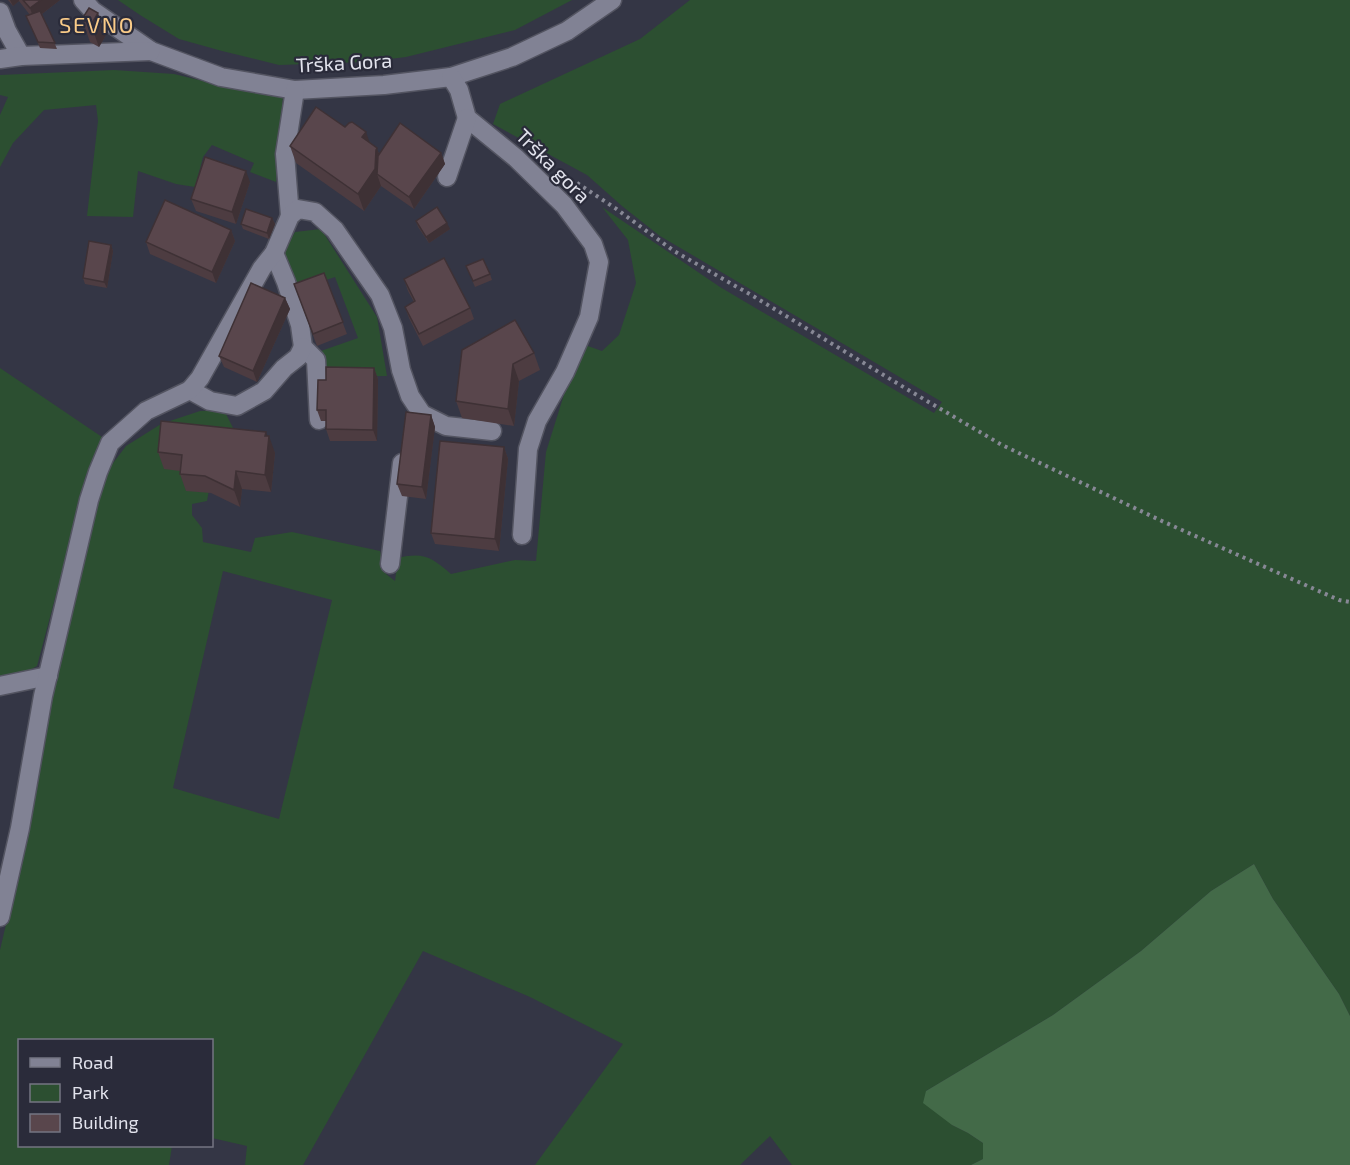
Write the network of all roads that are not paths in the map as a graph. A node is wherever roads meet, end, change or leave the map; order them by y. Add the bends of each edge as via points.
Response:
1 (83, 0) edge
2 (612, 0) edge
3 (0, 12) edge
4 (151, 51) junction
5 (21, 56) junction
6 (0, 59) edge
7 (451, 77) junction
8 (294, 90) junction
9 (467, 118) junction
10 (447, 177) dead end
11 (290, 216) junction
12 (274, 253) junction
13 (303, 347) junction
14 (190, 390) junction
15 (410, 396) junction
16 (407, 418) edge
17 (319, 420) edge
18 (492, 431) dead end
19 (404, 441) edge
20 (522, 535) dead end
21 (390, 564) dead end
22 (48, 676) junction
23 (0, 686) edge
24 (0, 917) edge

1 - 4 street, Trška Gora
2 - 7 street, Trška Gora via 567,31 512,57
3 - 5 street
4 - 5 street
4 - 8 street, Trška Gora via 220,78
5 - 6 street
7 - 8 street, Trška Gora
7 - 9 street
8 - 11 street via 285,154
9 - 10 street
9 - 20 street, Trška gora via 564,205 593,244 599,262 589,316 565,372 537,421 528,449
11 - 12 street
11 - 15 street via 298,209 315,212 322,218 335,230 380,294
12 - 13 street via 300,325
12 - 14 street
13 - 14 street via 264,391 237,406 210,401
13 - 17 street via 316,360
14 - 22 street via 146,411 110,443 88,500
15 - 16 street
15 - 18 street via 422,414 446,426
19 - 21 street
22 - 23 street
22 - 24 street

